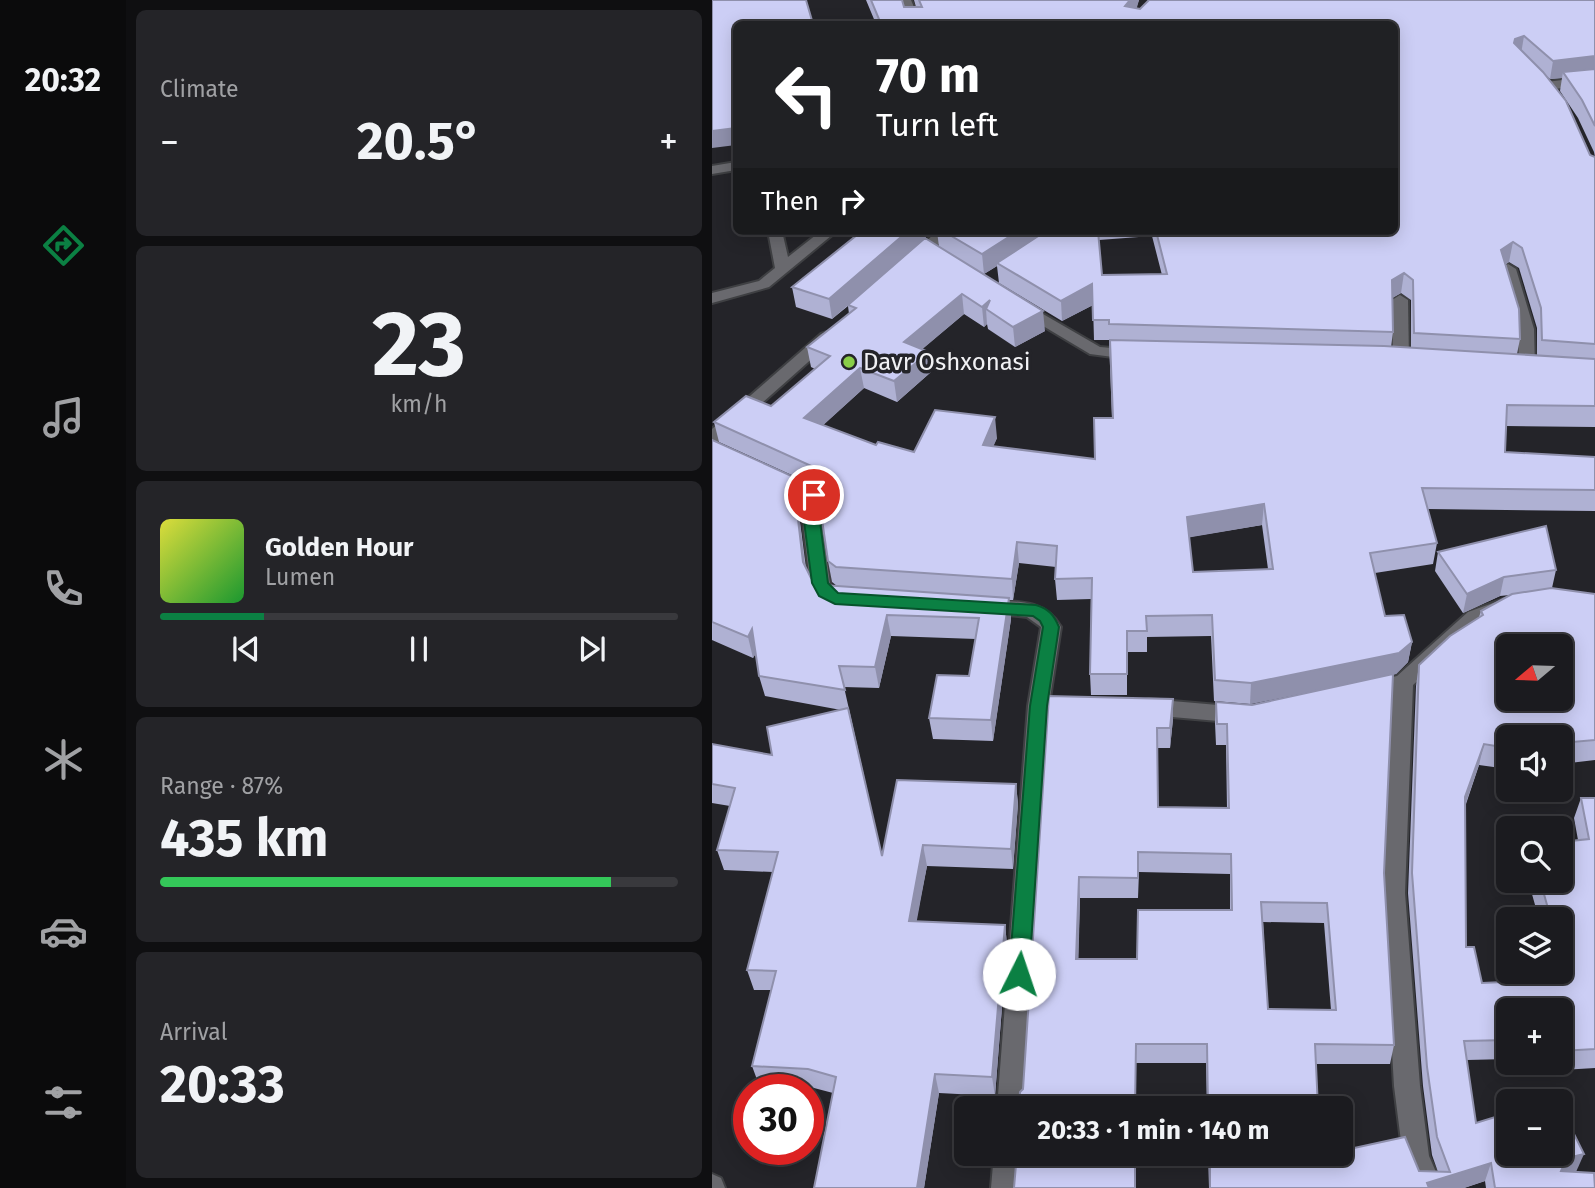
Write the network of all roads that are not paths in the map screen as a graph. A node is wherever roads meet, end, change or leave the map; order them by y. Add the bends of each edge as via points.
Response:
1 (905, 0) edge
2 (913, 21) edge
3 (1595, 80) edge
4 (1546, 87) edge
5 (733, 166) edge
6 (712, 170) edge
7 (776, 235) edge
8 (825, 235) edge
9 (943, 235) edge
10 (907, 267) edge
11 (783, 268) junction
12 (1508, 269) edge
13 (1006, 297) edge
14 (712, 298) edge
15 (1400, 300) dead end
16 (835, 330) edge
17 (1155, 355) edge
18 (1381, 359) edge
19 (1408, 361) joint
20 (1527, 368) edge
21 (712, 438) edge
22 (760, 470) edge
23 (863, 600) edge
24 (1519, 603) edge
25 (973, 607) edge
26 (1403, 682) junction
27 (1339, 696) edge
28 (1038, 706) junction
29 (1091, 706) edge
30 (1130, 706) edge
31 (1263, 713) edge
32 (1011, 1096) edge
33 (1006, 1166) edge
34 (1004, 1188) edge
35 (1430, 1188) edge

1 - 2 street
3 - 4 street
5 - 6 street
7 - 11 street
8 - 11 street
9 - 10 street via 933,252
11 - 14 street via 764,284
12 - 20 street via 1526,329
13 - 17 street via 1096,351
15 - 19 street
16 - 21 street
18 - 19 street
22 - 23 street via 814,495 810,506 820,583 835,598
24 - 26 street via 1475,617
25 - 28 street via 1036,611 1047,617 1051,627
26 - 27 street
26 - 35 street via 1394,893 1407,1086 1416,1157
28 - 29 street
28 - 32 street
30 - 31 street
33 - 34 street

